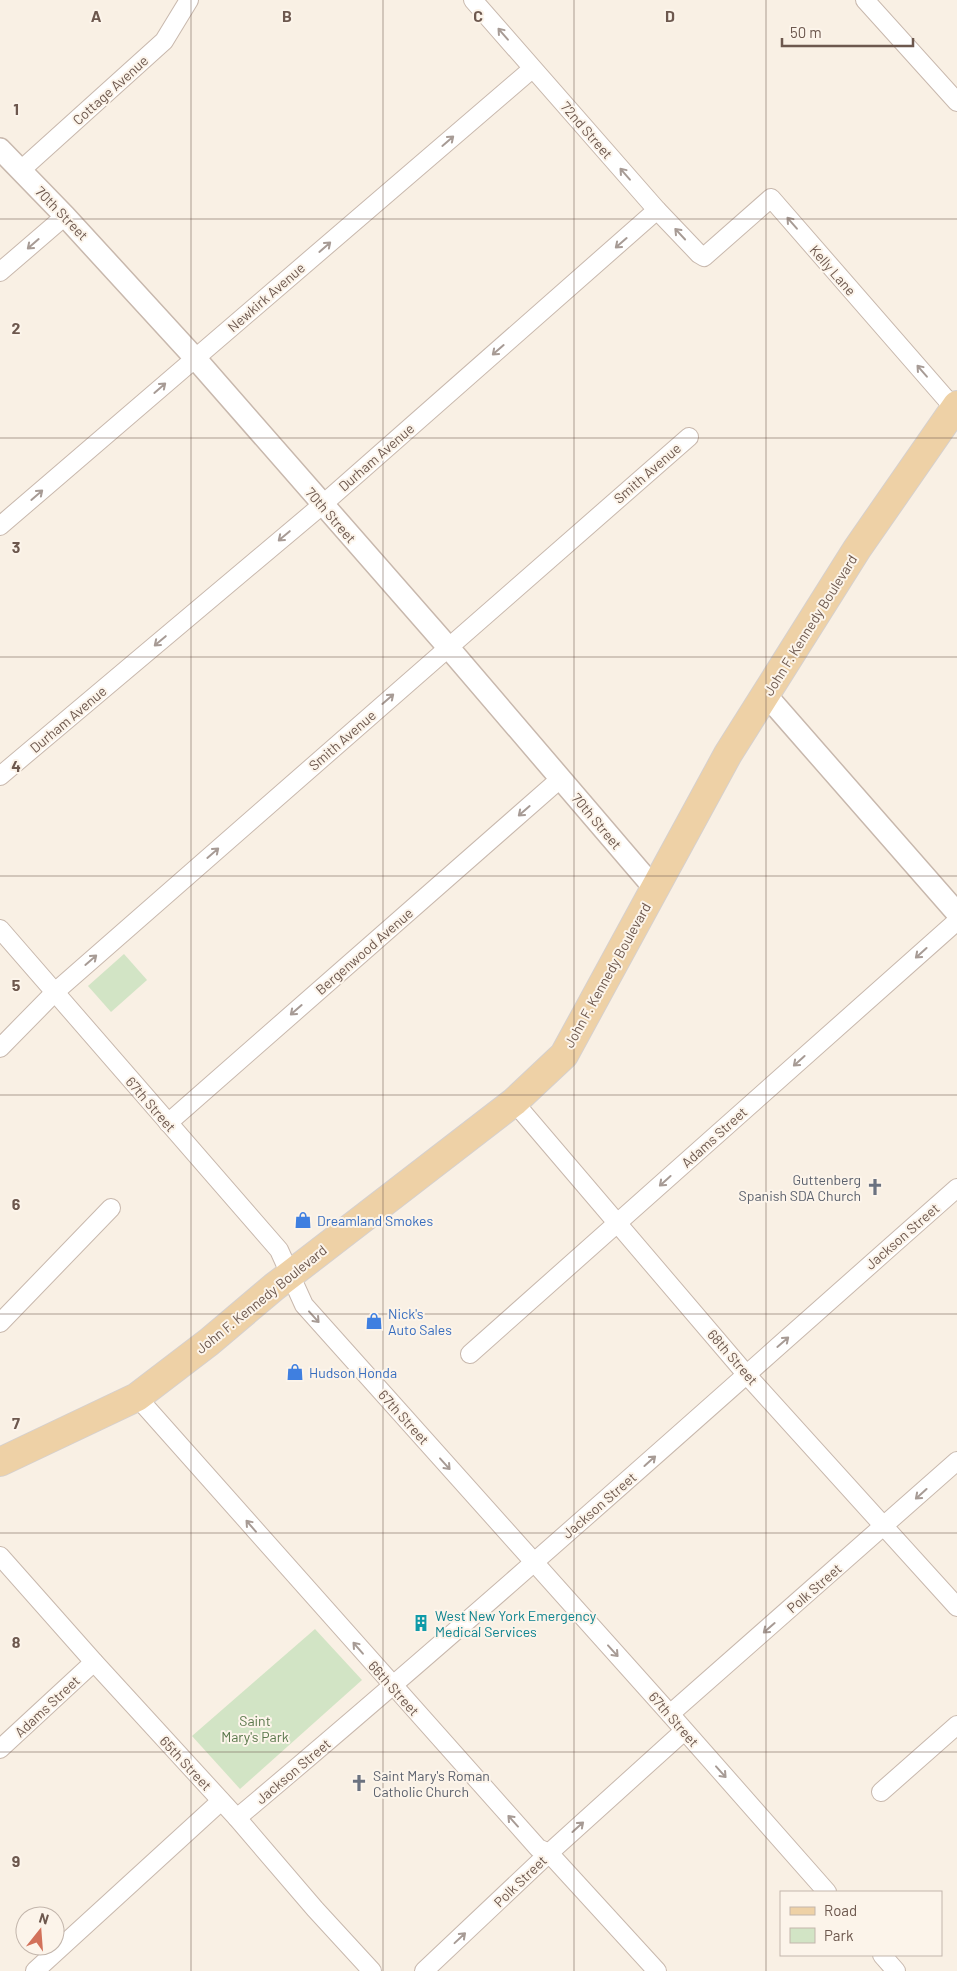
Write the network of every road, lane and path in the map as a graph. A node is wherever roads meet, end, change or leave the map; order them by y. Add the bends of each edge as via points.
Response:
1 (189, 0) edge
2 (473, 0) edge
3 (865, 0) edge
4 (532, 69) junction
5 (957, 102) edge
6 (0, 149) edge
7 (21, 170) junction
8 (657, 210) junction
9 (65, 216) junction
10 (704, 257) joint
11 (0, 272) edge
12 (195, 358) junction
13 (956, 406) edge
14 (689, 437) dead end
15 (322, 505) junction
16 (0, 526) edge
17 (448, 646) junction
18 (766, 695) junction
19 (0, 776) edge
20 (560, 779) junction
21 (654, 889) junction
22 (957, 914) edge
23 (957, 921) edge
24 (0, 929) edge
25 (55, 992) junction
26 (0, 1048) edge
27 (514, 1102) junction
28 (168, 1123) junction
29 (957, 1188) edge
30 (111, 1208) dead end
31 (617, 1224) junction
32 (291, 1274) junction
33 (0, 1323) edge
34 (470, 1354) dead end
35 (746, 1374) junction
36 (137, 1397) junction
37 (957, 1461) edge
38 (0, 1462) edge
39 (884, 1526) junction
40 (0, 1556) edge
41 (534, 1562) junction
42 (957, 1607) edge
43 (94, 1662) junction
44 (392, 1686) junction
45 (670, 1714) junction
46 (957, 1725) edge
47 (684, 1731) junction
48 (0, 1749) edge
49 (881, 1792) dead end
50 (221, 1801) junction
51 (238, 1818) junction
52 (549, 1853) junction
53 (825, 1891) edge
54 (883, 1956) edge
55 (35, 1971) edge
56 (372, 1971) edge
57 (424, 1971) edge
58 (657, 1971) edge
59 (896, 1971) edge

1 - 7 street, Cottage Avenue via 164,41
4 -> 2 street, 72nd Street
3 - 5 street
8 -> 4 street, 72nd Street
12 -> 4 street, Newkirk Avenue
6 - 7 street, 70th Street
7 - 9 street, 70th Street
10 -> 8 street, 72nd Street
8 -> 15 street, Durham Avenue
9 -> 11 street
9 - 12 street, 70th Street
13 -> 10 street, Kelly Lane via 770,198
12 - 15 street, 70th Street
16 -> 12 street, Newkirk Avenue
13 - 18 main road, John F. Kennedy Boulevard via 857,550
14 - 17 street, Smith Avenue
15 - 17 street, 70th Street
15 -> 19 street, Durham Avenue
17 - 20 street, 70th Street
25 -> 17 street, Smith Avenue
18 - 21 main road, John F. Kennedy Boulevard via 728,754
18 - 22 street
20 - 21 street, 70th Street
20 -> 28 street, Bergenwood Avenue
21 - 27 main road, John F. Kennedy Boulevard via 564,1055
23 -> 31 street, Adams Street
24 - 25 street, 67th Street
25 - 26 street, Smith Avenue
25 - 28 street, 67th Street
27 - 31 street, 68th Street
27 - 32 main road, John F. Kennedy Boulevard
28 - 32 street, 67th Street via 279,1250
35 -> 29 street, Jackson Street
30 - 33 street
31 - 34 street, Adams Street
31 - 35 street, 68th Street
32 - 36 main road, John F. Kennedy Boulevard
32 -> 41 street, 67th Street via 304,1305
35 - 39 street, 68th Street
41 -> 35 street, Jackson Street
36 - 38 main road, John F. Kennedy Boulevard
44 -> 36 street, 66th Street
37 -> 39 street, Polk Street
39 - 42 street, 68th Street
39 -> 45 street, Polk Street
40 - 43 street, 65th Street
41 - 44 street, Jackson Street
41 -> 45 street, 67th Street
43 - 48 street, Adams Street
43 - 50 street, 65th Street
44 - 51 street, Jackson Street
52 -> 44 street, 66th Street via 538,1848
45 - 47 street, 67th Street
46 - 49 street
52 -> 47 street, Polk Street
47 -> 53 street, 67th Street
50 - 51 street, 65th Street
50 - 55 street
51 - 56 street, 65th Street via 314,1909
57 -> 52 street, Polk Street
52 - 58 street, 66th Street
54 - 59 street

